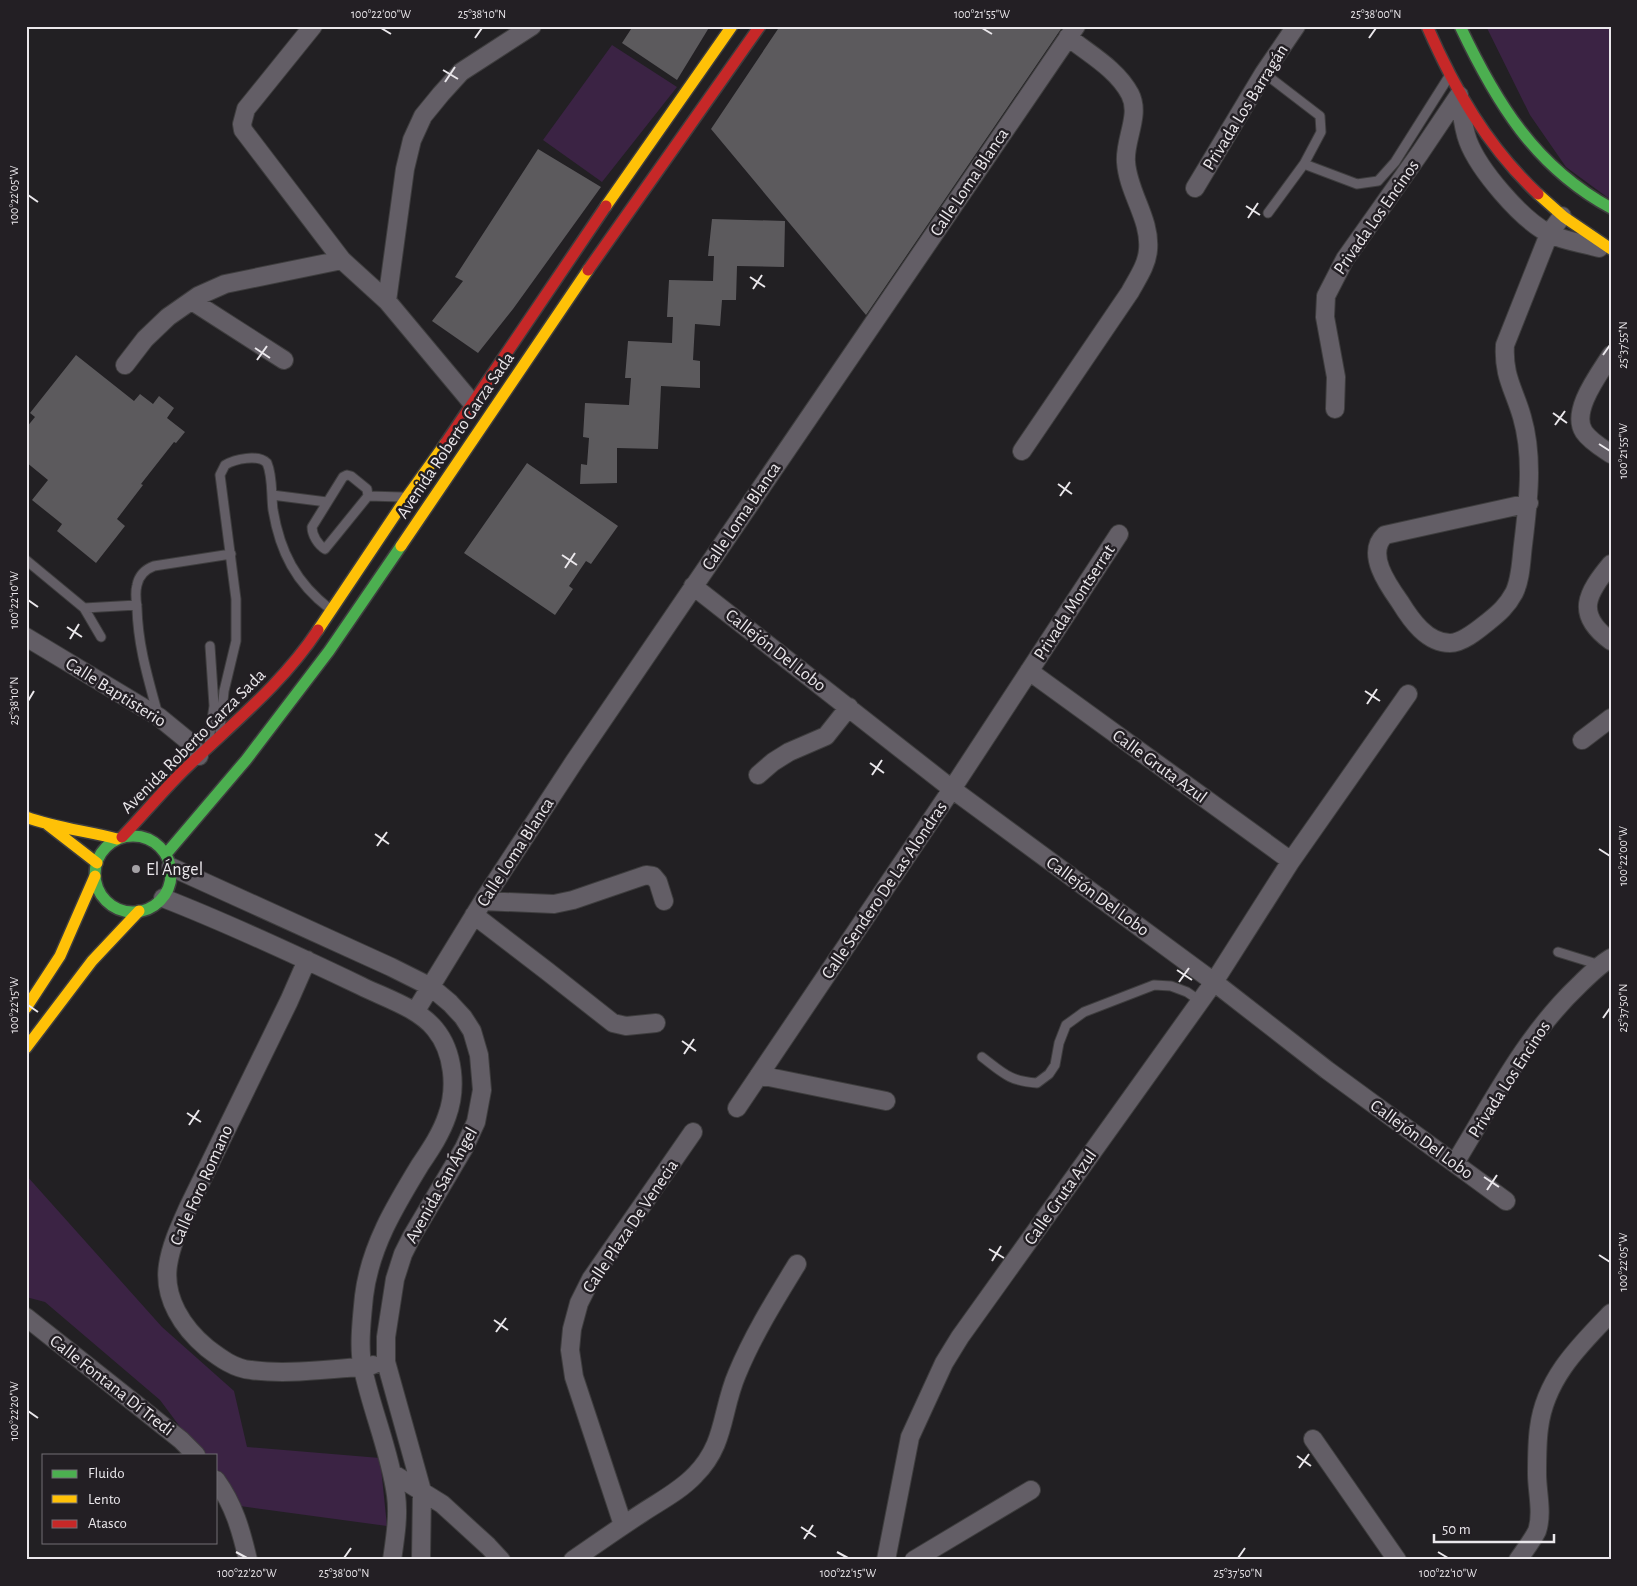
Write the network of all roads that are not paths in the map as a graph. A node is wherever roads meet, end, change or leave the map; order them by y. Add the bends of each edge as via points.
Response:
1 (313, 26) edge
2 (532, 26) edge
3 (732, 26) edge
4 (1296, 26) edge
5 (1427, 26) edge
6 (1460, 26) edge
7 (755, 28) edge
8 (1072, 32) edge
9 (1264, 74) junction
10 (1449, 76) junction
11 (1459, 95) junction
12 (1304, 164) junction
13 (1195, 188) dead end
14 (1611, 208) edge
15 (1268, 213) dead end
16 (1562, 216) junction
17 (1549, 234) junction
18 (1611, 250) edge
19 (342, 260) junction
20 (192, 301) junction
21 (387, 301) junction
22 (1611, 355) edge
23 (284, 360) dead end
24 (126, 365) dead end
25 (473, 404) junction
26 (1335, 409) dead end
27 (1022, 451) dead end
28 (1611, 454) edge
29 (272, 495) junction
30 (368, 496) junction
31 (407, 497) junction
32 (327, 502) junction
33 (1528, 503) junction
34 (1119, 534) dead end
35 (400, 547) junction
36 (231, 554) junction
37 (26, 560) edge
38 (1611, 564) edge
39 (693, 586) junction
40 (136, 605) junction
41 (84, 608) junction
42 (332, 611) junction
43 (26, 637) edge
44 (102, 637) dead end
45 (1611, 642) edge
46 (210, 646) dead end
47 (1029, 671) junction
48 (1408, 694) dead end
49 (294, 695) junction
50 (849, 707) junction
51 (159, 717) junction
52 (1611, 718) edge
53 (219, 737) junction
54 (1582, 740) dead end
55 (203, 752) junction
56 (217, 755) dead end
57 (758, 775) dead end
58 (213, 783) dead end
59 (952, 788) junction
60 (210, 802) junction
61 (26, 817) edge
62 (48, 825) junction
63 (120, 838) junction
64 (168, 860) junction
65 (1291, 861) junction
66 (97, 863) junction
67 (95, 876) junction
68 (163, 898) junction
69 (664, 901) dead end
70 (479, 908) junction
71 (139, 911) junction
72 (1558, 952) dead end
73 (307, 960) junction
74 (1605, 961) edge
75 (1214, 982) junction
76 (431, 987) junction
77 (1200, 1001) junction
78 (26, 1008) edge
79 (415, 1012) junction
80 (656, 1023) dead end
81 (26, 1048) edge
82 (982, 1057) dead end
83 (759, 1075) junction
84 (886, 1101) dead end
85 (736, 1108) dead end
86 (693, 1132) dead end
87 (1455, 1163) junction
88 (1506, 1201) dead end
89 (797, 1264) dead end
90 (1611, 1313) edge
91 (26, 1317) edge
92 (386, 1362) junction
93 (362, 1367) junction
94 (1313, 1439) dead end
95 (195, 1454) edge
96 (392, 1473) junction
97 (218, 1483) edge
98 (1031, 1490) dead end
99 (422, 1492) junction
100 (623, 1525) junction
101 (248, 1560) edge
102 (392, 1560) edge
103 (421, 1560) edge
104 (501, 1560) edge
105 (572, 1560) edge
106 (886, 1560) edge
107 (914, 1560) edge
108 (1398, 1560) edge
109 (1518, 1560) edge

1 - 19 street via 251,101 243,116 243,130
2 - 21 street via 462,72 423,116 412,140 405,169
3 - 25 street, Avenida Roberto Garza Sada
4 - 9 street, Privada Los Barragán
5 - 10 street
6 - 14 street via 1498,98 1534,147 1569,181
7 - 35 street, Avenida Roberto Garza Sada
8 - 27 street via 1114,73 1130,94 1133,112 1126,161 1129,180 1148,234 1148,252 1130,292
8 - 39 street, Calle Loma Blanca
9 - 12 lane via 1320,116 1320,132
9 - 13 street, Privada Los Barragán
10 - 11 street
10 - 12 lane via 1395,162 1378,181 1357,184
11 - 16 street via 1493,146 1522,180
11 - 17 street via 1468,142 1481,165 1514,207
11 - 26 street, Privada Los Encinos via 1345,258 1326,296 1325,317 1336,377
12 - 15 lane
16 - 17 street
16 - 18 street
17 - 18 street
17 - 33 street via 1505,345 1507,378 1522,418 1528,449
19 - 20 street via 225,284
19 - 21 street
20 - 23 street
20 - 24 street via 151,333
21 - 25 street
22 - 28 street via 1588,392 1579,415 1583,431
25 - 31 street, Avenida Roberto Garza Sada
29 - 32 lane
29 - 36 lane via 269,468 264,460 256,458 229,463 221,469
29 - 42 lane via 277,529 296,575 312,595
30 - 31 lane
30 - 32 lane via 367,489 347,475
30 - 32 lane via 326,549 313,534 312,527
31 - 42 street, Avenida Roberto Garza Sada
33 - 33 street via 1520,575 1506,608 1455,643 1441,643 1422,632 1384,578 1376,551 1378,541 1385,535
34 - 47 street, Privada Montserrat
35 - 42 street via 383,554 349,600
35 - 49 street, Avenida Roberto Garza Sada via 329,651
36 - 40 lane via 148,569 137,584
36 - 53 lane via 236,641 224,691
37 - 41 lane
38 - 45 street via 1594,585 1588,611 1599,631
39 - 50 street, Callejón Del Lobo
39 - 70 street, Calle Loma Blanca
40 - 41 lane
40 - 51 lane via 142,656
41 - 44 lane
42 - 49 street via 330,630 303,666
42 - 53 street, Avenida Roberto Garza Sada via 287,672
43 - 51 street, Calle Baptisterio
46 - 55 lane via 214,706
47 - 59 street, Calle Sendero De Las Alondras
47 - 65 street, Calle Gruta Azul
48 - 65 street, Calle Gruta Azul
49 - 60 street, Avenida Roberto Garza Sada
50 - 57 street via 826,736 788,752
50 - 59 street, Callejón Del Lobo
51 - 55 street, Calle Baptisterio
52 - 54 street
53 - 55 street, Avenida Roberto Garza Sada
53 - 56 street
55 - 63 street, Avenida Roberto Garza Sada
58 - 60 street
59 - 75 street, Callejón Del Lobo
59 - 83 street, Calle Sendero De Las Alondras
60 - 64 street, Avenida Roberto Garza Sada
61 - 62 street
62 - 63 street
62 - 66 street
63 - 64 street via 137,836 151,840
63 - 66 street via 104,849
64 - 68 street via 171,878
64 - 76 street, Avenida San Ángel
65 - 75 street, Calle Gruta Azul
66 - 67 street
67 - 71 street via 105,899 115,907
67 - 78 street via 64,948
68 - 71 street via 148,909
68 - 73 street, Avenida San Ángel
69 - 70 street via 658,882 653,876 646,875 554,904
70 - 76 street, Calle Loma Blanca
70 - 80 street via 547,971 612,1023 626,1026
71 - 81 street via 92,961
72 - 74 lane
73 - 79 street, Avenida San Ángel
73 - 93 street, Calle Foro Romano via 174,1240 168,1267 169,1293 179,1317 198,1340 222,1360 249,1370 281,1372
74 - 87 street, Privada Los Encinos via 1568,995 1529,1042
75 - 77 street, Calle Gruta Azul
75 - 87 street, Callejón Del Lobo via 1327,1070
76 - 79 street, Calle Loma Blanca
76 - 92 street, Avenida San Ángel via 450,1003 472,1031 479,1055 482,1090 476,1122 412,1236 397,1271 389,1308
77 - 82 lane via 1171,986 1154,985 1084,1012 1066,1025 1055,1064 1049,1074 1037,1083 1020,1082
77 - 106 street, Calle Gruta Azul via 944,1363 910,1437
79 - 93 street, Avenida San Ángel via 435,1028 445,1046 451,1065 452,1093 448,1116 396,1206 374,1253 365,1286 361,1323
83 - 84 street
83 - 85 street, Calle Sendero De Las Alondras
86 - 100 street, Calle Plaza De Venecia via 590,1279 572,1329 570,1350 574,1377
87 - 88 street, Callejón Del Lobo
89 - 100 street via 745,1354 735,1378 720,1437 709,1457 680,1489
90 - 109 street via 1577,1348 1556,1376 1547,1398 1539,1427 1537,1473 1540,1517 1533,1537
91 - 95 street, Calle Fontana Dí Tredi
92 - 93 street, Calle Foro Romano
92 - 99 street, Avenida San Ángel
93 - 96 street, Avenida San Ángel
94 - 108 street
96 - 99 street
96 - 102 street, Avenida San Ángel via 397,1497
97 - 101 street via 239,1520
98 - 107 street
99 - 103 street, Avenida San Ángel
99 - 104 street via 442,1504
100 - 105 street

